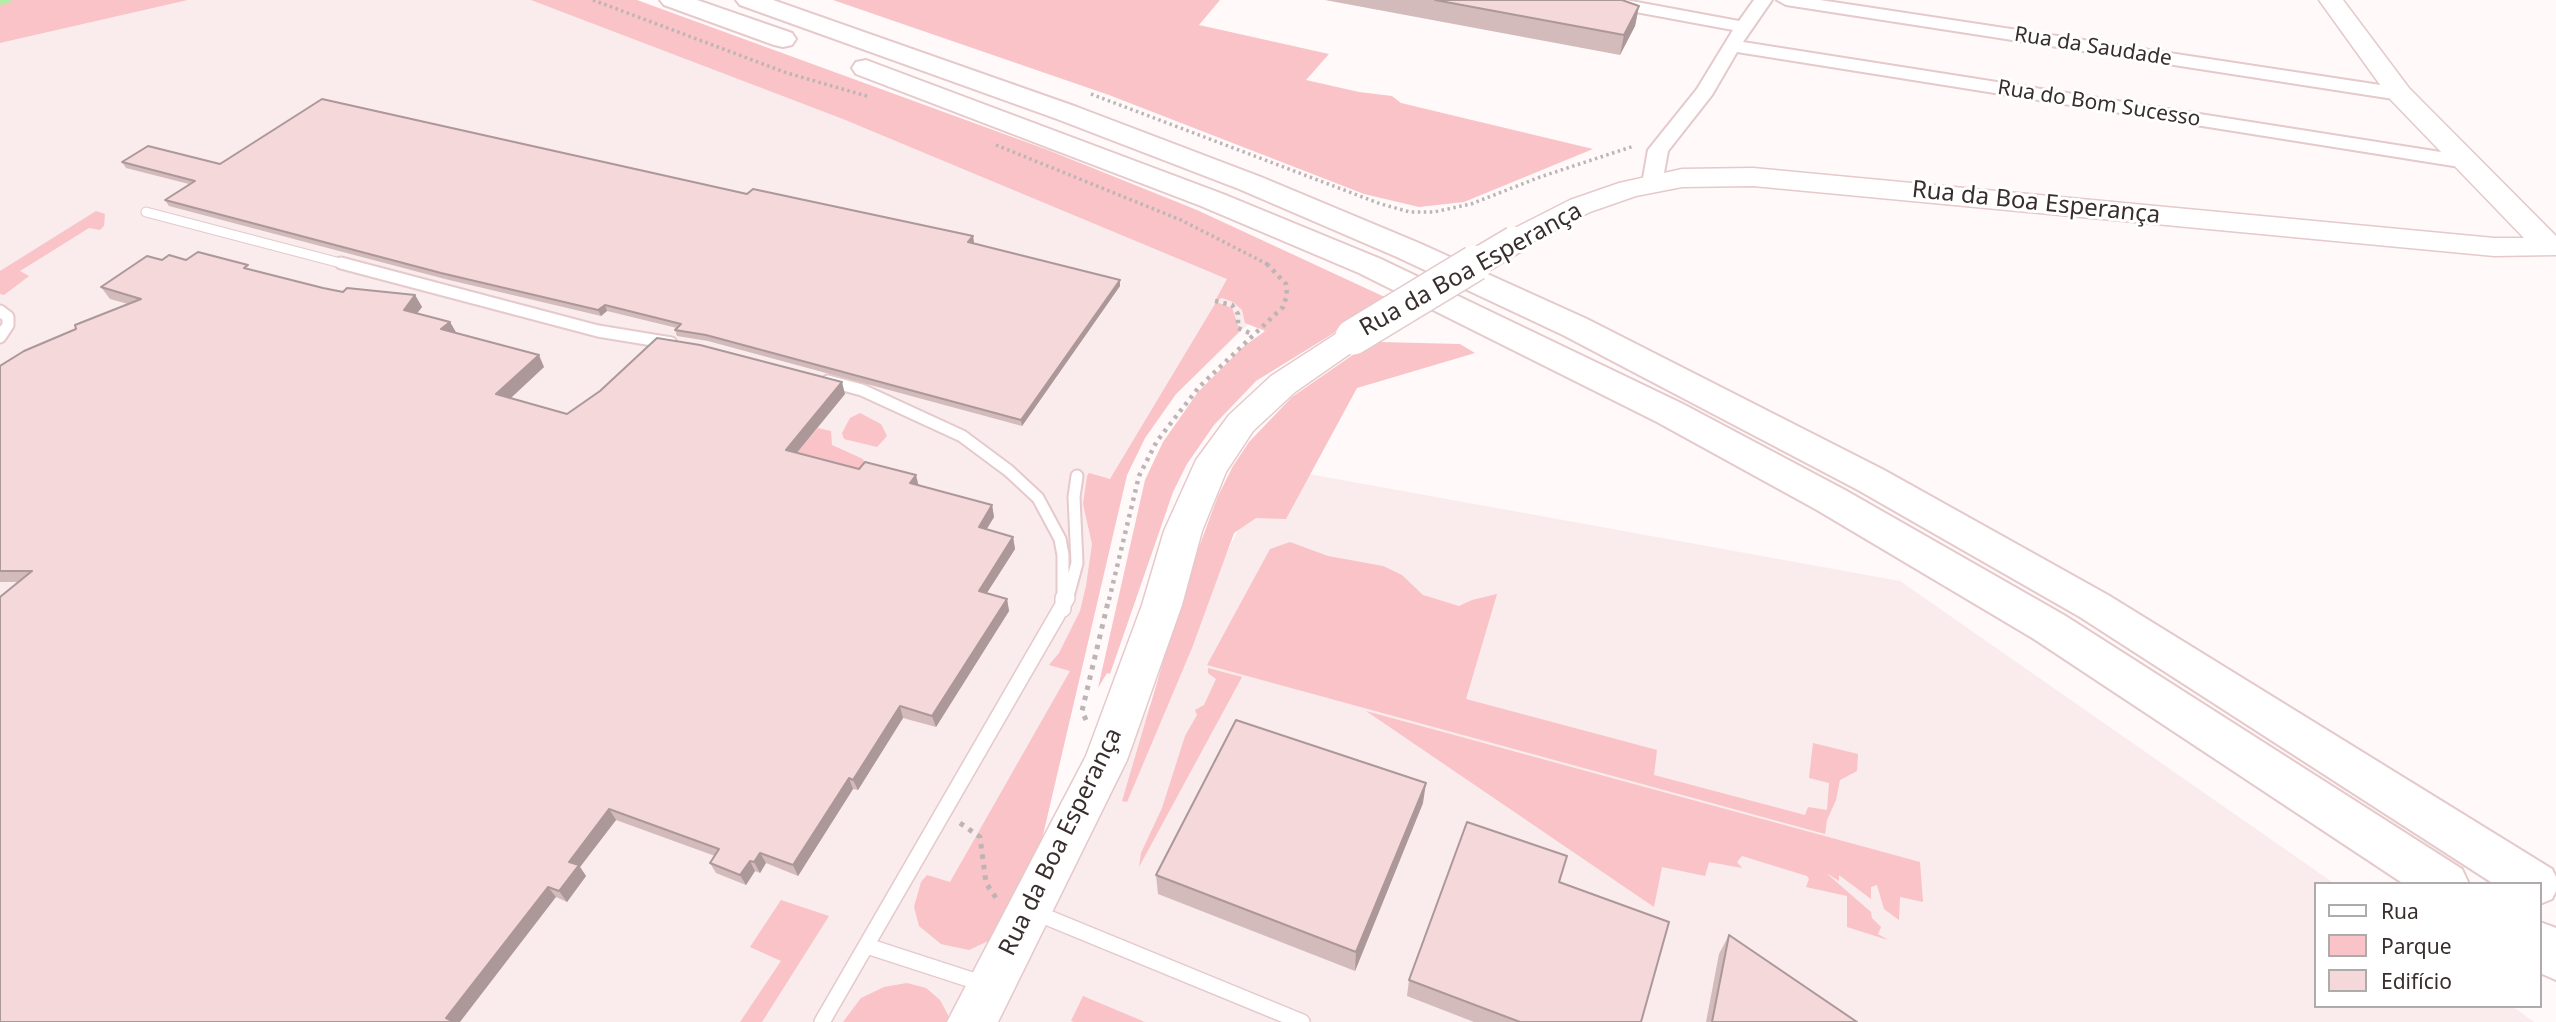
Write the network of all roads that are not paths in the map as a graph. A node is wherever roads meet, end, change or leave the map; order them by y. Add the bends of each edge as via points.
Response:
1 (673, 0) edge
2 (749, 0) edge
3 (1598, 0) edge
4 (1763, 0) edge
5 (1786, 0) edge
6 (2331, 0) edge
7 (1743, 27) junction
8 (1731, 46) junction
9 (2400, 94) junction
10 (2466, 162) junction
11 (1653, 184) junction
12 (146, 212) dead end
13 (2553, 250) edge
14 (0, 311) edge
15 (0, 337) edge
16 (679, 344) edge
17 (811, 376) edge
18 (1077, 476) dead end
19 (1063, 609) junction
20 (2442, 882) edge
21 (2532, 882) edge
22 (1030, 910) junction
23 (867, 946) junction
24 (991, 986) junction
25 (822, 1022) edge
26 (972, 1022) edge
27 (1302, 1022) edge

1 - 20 highway via 894,78 1224,205 1370,266 1670,413 2049,627
2 - 21 highway via 1250,183 1586,333 1871,480 2094,606
3 - 7 street
4 - 7 street
5 - 9 street, Rua da Saudade
6 - 9 street
7 - 8 street
8 - 10 street, Rua do Bom Sucesso
8 - 11 street via 1705,91 1658,150
9 - 10 street
10 - 13 street
11 - 13 street, Rua da Boa Esperança via 1682,178 1753,177
11 - 22 street, Rua da Boa Esperança, bridge via 1580,206 1514,240 1353,337 1283,384 1241,423 1209,469 1183,531 1162,605 1106,760
12 - 16 lane via 598,331
14 - 15 lane via 8,317 8,325
17 - 19 lane via 862,390 962,436 1009,471 1038,498 1060,539
18 - 19 lane via 1077,563
19 - 23 lane
22 - 24 street, Rua da Boa Esperança
22 - 27 lane
23 - 24 lane
23 - 25 lane
24 - 26 street, Rua da Boa Esperança

